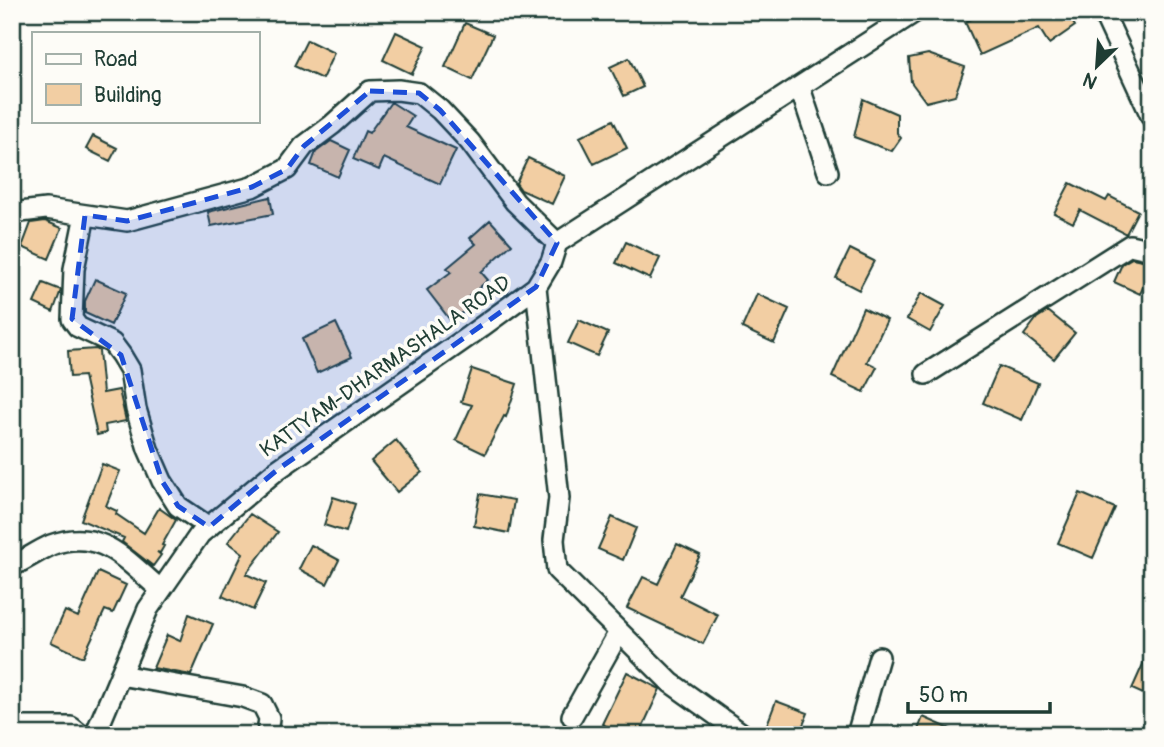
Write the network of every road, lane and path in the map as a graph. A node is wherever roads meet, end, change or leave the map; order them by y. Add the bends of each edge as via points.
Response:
1 (915, 12) edge
2 (1103, 12) edge
3 (800, 88) junction
4 (1152, 118) edge
5 (828, 172) dead end
6 (12, 214) edge
7 (85, 215) junction
8 (557, 243) junction
9 (1152, 250) edge
10 (536, 287) junction
11 (926, 374) dead end
12 (209, 527) junction
13 (12, 566) edge
14 (161, 590) junction
15 (619, 632) junction
16 (879, 657) dead end
17 (120, 675) junction
18 (572, 716) dead end
19 (12, 727) edge
20 (80, 735) edge
21 (95, 735) edge
22 (267, 735) edge
23 (744, 735) edge
24 (857, 735) edge

1 - 3 street
2 - 4 street
3 - 5 street
3 - 8 street
6 - 7 street via 46,209
7 - 8 street via 127,221 253,187 286,169 304,146 370,91 398,90 419,93 440,110 515,202
7 - 12 street via 74,269 72,319 78,327 112,343 121,355 130,370 136,409 162,481 178,506
8 - 10 street, KATTYAM-DHARMASHALA ROAD
9 - 11 street via 1130,245
10 - 12 street, KATTYAM-DHARMASHALA ROAD via 277,470
10 - 15 street via 559,498 554,540 557,570
12 - 14 street, KATTYAM-DHARMASHALA ROAD
13 - 14 street via 51,545 93,540 113,549
14 - 17 street, KATTYAM-DHARMASHALA ROAD
15 - 18 street
15 - 23 street via 671,683
16 - 24 street
17 - 21 street, KATTYAM-DHARMASHALA ROAD
17 - 22 street via 262,704 269,718
19 - 20 street via 71,727

